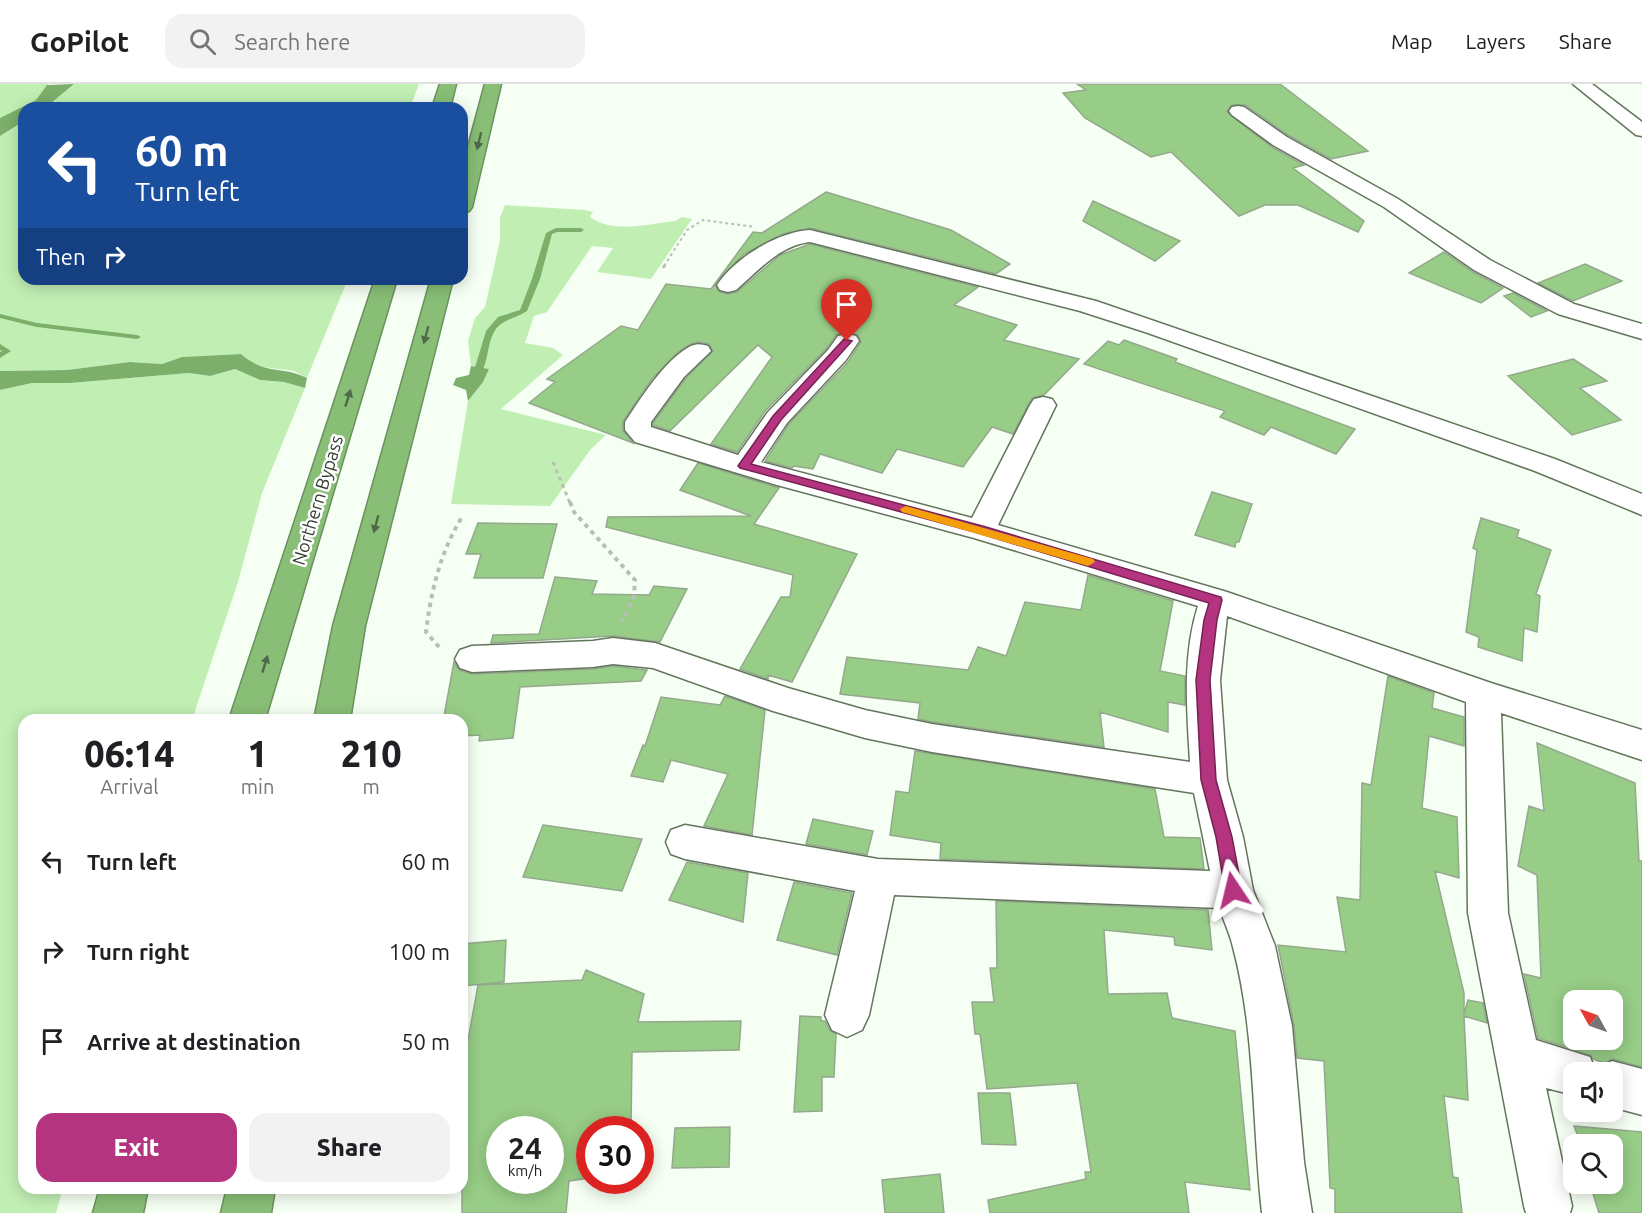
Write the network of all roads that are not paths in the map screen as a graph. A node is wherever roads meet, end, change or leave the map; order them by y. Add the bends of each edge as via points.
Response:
1 (448, 84) edge
2 (493, 84) edge
3 (1581, 84) edge
4 (443, 102) edge
5 (1238, 111) dead end
6 (1642, 131) edge
7 (468, 183) edge
8 (384, 285) edge
9 (440, 285) edge
10 (728, 285) dead end
11 (1642, 332) edge
12 (847, 341) dead end
13 (699, 351) dead end
14 (1043, 405) dead end
15 (744, 466) junction
16 (1642, 505) edge
17 (981, 530) junction
18 (1216, 600) junction
19 (472, 659) road end
20 (1483, 694) junction
21 (249, 714) edge
22 (333, 714) edge
23 (1642, 745) edge
24 (1209, 780) junction
25 (685, 842) dead end
26 (878, 877) junction
27 (1233, 890) junction
28 (847, 1015) dead end
29 (1518, 1057) junction
30 (1563, 1070) edge
31 (1623, 1087) edge
32 (1642, 1092) edge
33 (123, 1194) edge
34 (250, 1194) edge
35 (1548, 1206) dead end
36 (118, 1213) edge
37 (246, 1213) edge
38 (1287, 1213) edge

1 - 4 highway
2 -> 7 highway
3 - 6 street
5 - 11 street via 1280,141 1391,203 1500,274 1566,309
21 -> 8 highway, Northern Bypass
9 -> 22 highway via 349,626
10 - 16 street via 775,248 799,236 810,236 1088,306 1144,324 1545,465
12 - 15 street via 777,418
13 - 15 street via 675,372 654,399 638,422 638,430 657,441
14 - 17 street
15 - 17 street
17 - 18 street
18 - 20 street
18 - 24 street via 1203,680
19 - 24 street via 613,651 655,656 865,724 932,738
20 - 23 street
20 - 29 street via 1488,912
24 - 27 street
25 - 26 street
26 - 27 street
26 - 28 street
27 - 38 street via 1254,946 1270,1026
29 - 30 street
29 - 35 street
31 - 32 street
33 - 36 highway
34 - 37 highway

